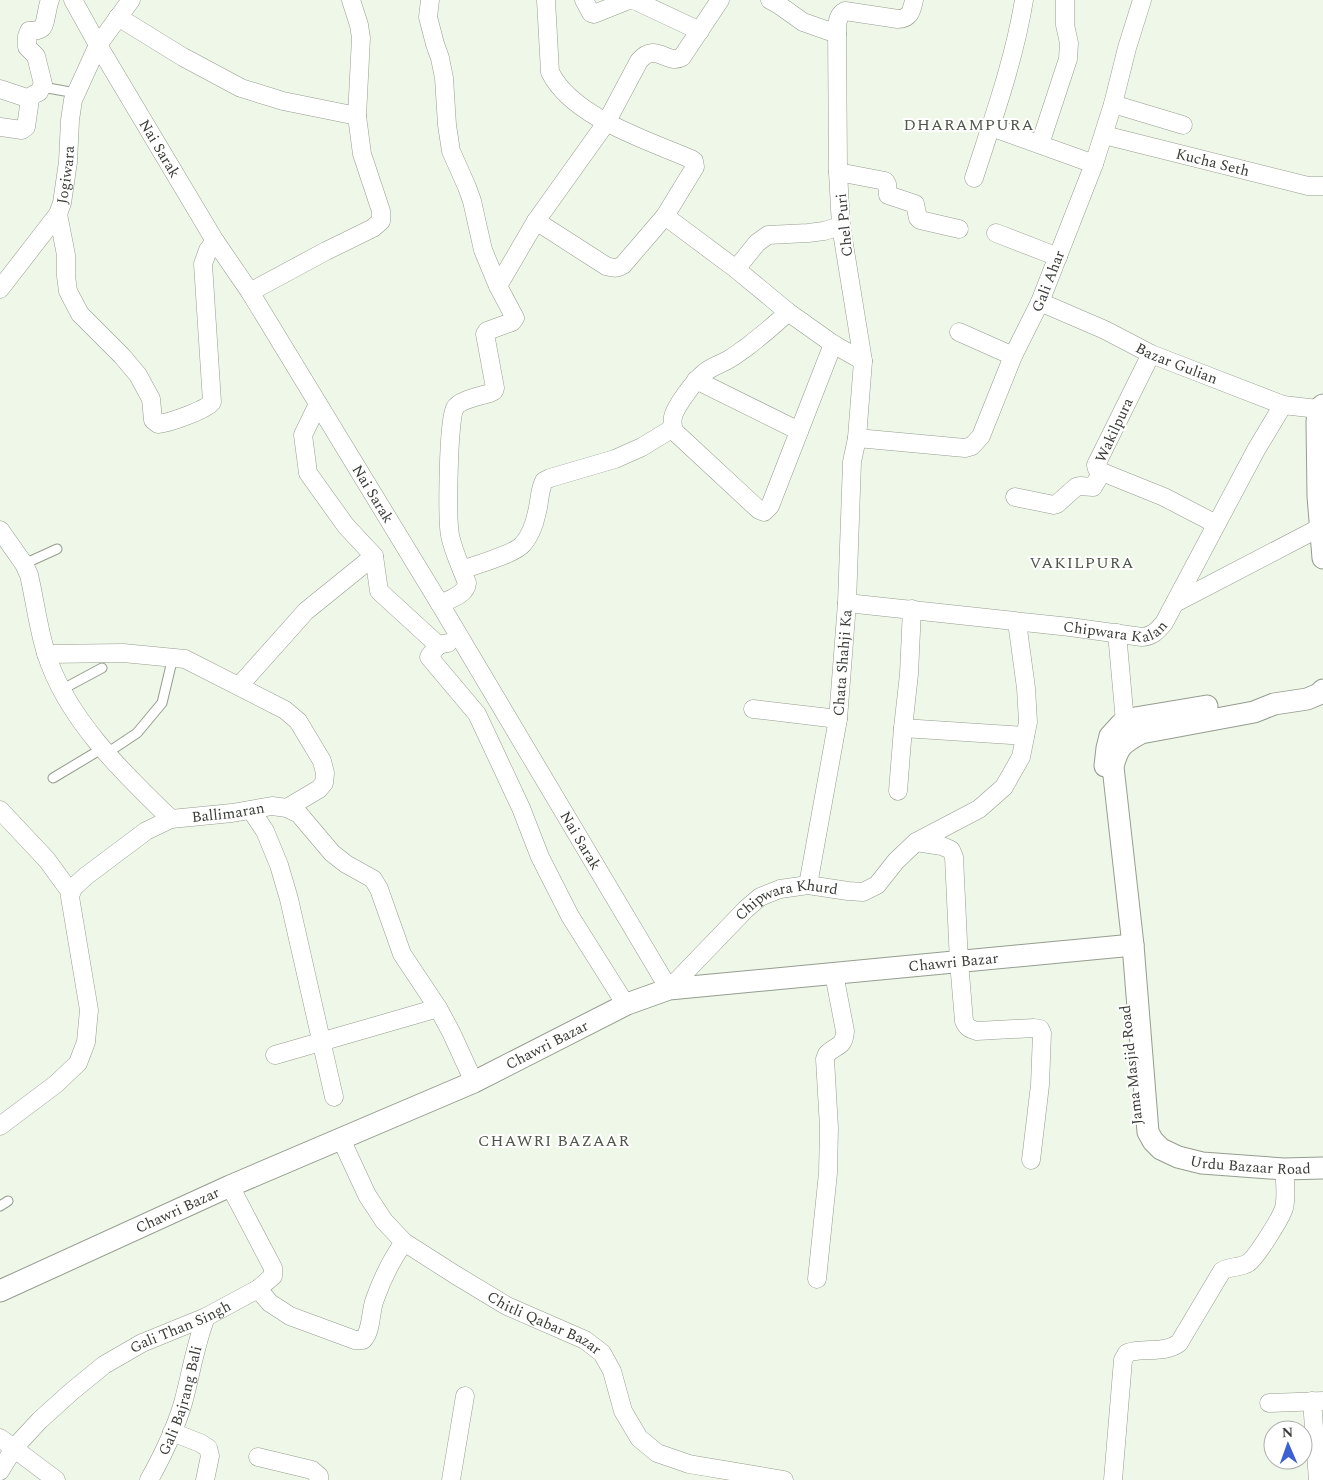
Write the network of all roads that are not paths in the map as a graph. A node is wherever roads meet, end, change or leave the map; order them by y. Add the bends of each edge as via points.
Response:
1 (50, 0) edge
2 (73, 0) edge
3 (132, 0) edge
4 (351, 0) edge
5 (430, 0) edge
6 (584, 0) edge
7 (629, 0) edge
8 (720, 0) edge
9 (770, 0) edge
10 (914, 0) edge
11 (1024, 0) edge
12 (1065, 0) edge
13 (1142, 0) edge
14 (550, 2) edge
15 (118, 17) junction
16 (700, 30) junction
17 (837, 34) junction
18 (98, 45) junction
19 (0, 89) edge
20 (36, 93) junction
21 (76, 93) junction
22 (1113, 104) junction
23 (357, 116) junction
24 (606, 123) junction
25 (1183, 125) dead end
26 (0, 127) edge
27 (991, 127) junction
28 (1104, 134) junction
29 (1040, 144) junction
30 (1094, 164) junction
31 (838, 172) junction
32 (974, 178) dead end
33 (1323, 186) edge
34 (58, 214) junction
35 (665, 216) junction
36 (536, 221) junction
37 (841, 226) junction
38 (959, 230) dead end
39 (996, 233) dead end
40 (215, 241) junction
41 (1058, 256) junction
42 (736, 268) junction
43 (498, 286) junction
44 (0, 289) edge
45 (250, 292) junction
46 (1040, 302) junction
47 (788, 312) junction
48 (959, 332) dead end
49 (833, 344) junction
50 (1151, 354) junction
51 (1013, 356) junction
52 (863, 361) junction
53 (696, 380) junction
54 (318, 404) junction
55 (1283, 405) junction
56 (1321, 407) edge
57 (673, 428) junction
58 (799, 431) junction
59 (856, 438) junction
60 (1102, 472) junction
61 (1015, 497) dead end
62 (1216, 524) junction
63 (1321, 527) junction
64 (0, 530) edge
65 (57, 550) dead end
66 (374, 556) junction
67 (1323, 558) edge
68 (24, 564) junction
69 (462, 570) junction
70 (847, 603) junction
71 (1175, 603) junction
72 (440, 604) junction
73 (912, 609) junction
74 (1017, 622) junction
75 (1117, 633) junction
76 (462, 640) junction
77 (438, 645) junction
78 (46, 654) junction
79 (173, 657) junction
80 (102, 668) dead end
81 (239, 686) junction
82 (61, 690) junction
83 (1323, 690) edge
84 (1274, 704) junction
85 (753, 710) dead end
86 (838, 719) junction
87 (1125, 722) junction
88 (903, 728) junction
89 (1026, 736) junction
90 (105, 750) junction
91 (54, 778) dead end
92 (898, 791) dead end
93 (286, 808) junction
94 (0, 810) edge
95 (250, 810) junction
96 (171, 819) junction
97 (916, 842) junction
98 (808, 885) junction
99 (71, 893) junction
100 (1127, 946) junction
101 (959, 962) junction
102 (834, 974) junction
103 (669, 989) junction
104 (626, 1005) junction
105 (438, 1008) junction
106 (320, 1042) junction
107 (275, 1055) dead end
108 (474, 1082) junction
109 (334, 1097) dead end
110 (0, 1126) edge
111 (341, 1139) junction
112 (1178, 1157) joint
113 (1031, 1160) dead end
114 (1323, 1168) edge
115 (1284, 1169) junction
116 (230, 1186) junction
117 (404, 1242) junction
118 (817, 1279) dead end
119 (258, 1289) junction
120 (0, 1291) edge
121 (206, 1318) junction
122 (465, 1396) dead end
123 (1317, 1401) edge
124 (1269, 1403) dead end
125 (172, 1432) junction
126 (7, 1443) edge
127 (258, 1456) dead end
128 (0, 1471) edge
129 (51, 1478) edge
130 (149, 1480) edge
131 (205, 1480) edge
132 (319, 1480) edge
133 (451, 1480) edge
134 (784, 1480) edge
135 (1113, 1480) edge
136 (1318, 1480) edge

1 - 20 street via 43,26 29,31 27,36 27,47 36,56 42,80
2 - 18 street, Nai Sarak
3 - 15 street, Jogiwara
4 - 23 street via 360,38
5 - 43 street via 428,17 444,78 451,151 472,200 483,250
6 - 7 street via 594,14
7 - 16 street
8 - 16 street
9 - 17 street via 803,22
10 - 17 street, Chel Puri via 910,14 902,19 842,12 838,18
11 - 27 street via 1014,52
12 - 29 street via 1068,58
13 - 22 street, Gali Ahar
14 - 24 street via 547,32 550,72 555,82 577,104
15 - 18 street, Jogiwara
15 - 23 street via 241,88 284,101
16 - 24 street via 679,60 649,52 644,56
17 - 31 street, Chel Puri
18 - 21 street, Jogiwara
18 - 40 street, Nai Sarak
19 - 20 street
20 - 21 lane
20 - 26 street via 24,129
21 - 34 street, Jogiwara
22 - 25 street
22 - 28 street, Gali Ahar
23 - 45 street via 362,154 381,211 381,221
24 - 35 street via 694,161 694,171
24 - 36 street
27 - 29 street
27 - 32 street
28 - 30 street, Gali Ahar
28 - 33 street, Kucha Seth via 1308,186
29 - 30 street
30 - 41 street, Gali Ahar
31 - 37 street, Chel Puri
31 - 38 street via 885,181 888,195 914,204 920,220
34 - 40 street via 66,255 68,291 80,314 138,375 151,398 152,420 158,424 188,415 212,402 203,264
34 - 44 street, Jogiwara
35 - 36 street via 623,265 614,269
35 - 42 street
36 - 43 street
37 - 42 street via 808,234 768,235
37 - 52 street, Chel Puri
39 - 41 street
40 - 45 street, Nai Sarak
41 - 46 street, Gali Ahar
42 - 47 street
43 - 69 street via 515,318 485,334 494,391 460,403 452,417 448,522
45 - 54 street, Nai Sarak
46 - 50 street, Bazar Gulian
46 - 51 street, Gali Ahar
47 - 49 street
47 - 53 street via 764,334
48 - 51 street
49 - 52 street
49 - 58 street
50 - 55 street, Bazar Gulian
50 - 60 street, Wakilpura via 1096,465
51 - 59 street, Gali Ahar via 980,436 972,446 956,448
52 - 59 street, Chel Puri
53 - 57 street via 675,412
53 - 58 street
54 - 66 street via 303,435 308,473 346,526
54 - 72 street, Nai Sarak
55 - 56 street, Bazar Gulian
55 - 62 street, Chipwara Kalan
56 - 63 street via 1317,422
57 - 58 street via 764,512 770,506
57 - 69 street via 615,459 544,481 537,512 523,545
59 - 70 street, Chata Shahji Ka via 852,462
60 - 61 street via 1094,486 1076,487 1054,505
60 - 62 street, Wakilpura via 1158,494
62 - 71 street, Chipwara Kalan
63 - 67 street
63 - 71 street
64 - 68 street, Ballimaran
65 - 68 lane
66 - 77 street via 379,591
66 - 81 street via 306,611
68 - 78 street, Ballimaran
69 - 72 street via 467,583 465,590
70 - 73 street, Chipwara Kalan
70 - 86 street, Chata Shahji Ka
71 - 75 street, Chipwara Kalan via 1164,623 1149,636
72 - 76 street, Nai Sarak
73 - 74 street, Chipwara Kalan
73 - 88 street
74 - 75 street, Chipwara Kalan
74 - 89 street, Chipwara Khurd via 1026,688
75 - 87 street
76 - 77 street
76 - 103 street, Nai Sarak
77 - 104 street via 429,657 477,714 540,857 570,916
78 - 79 street
78 - 82 street, Ballimaran
79 - 81 street via 185,659
79 - 90 lane via 162,703 136,733
80 - 82 lane
81 - 93 street via 298,720 322,761 324,784
82 - 90 street, Ballimaran
83 - 84 street, Jama Masjid Road via 1307,699
84 - 87 street, Jama Masjid Road via 1222,704
84 - 100 street, Jama Masjid Road via 1254,712 1141,733 1116,752 1113,767
85 - 86 street
86 - 98 street, Chata Shahji Ka
87 - 100 street, Jama Masjid Road via 1110,736 1103,784
88 - 89 street
88 - 92 street
89 - 97 street, Chipwara Khurd via 1021,757 1004,786 979,809
90 - 91 lane
90 - 96 street, Ballimaran
93 - 95 street, Ballimaran via 272,806
93 - 105 street, Ballimaran via 298,814 332,853 373,879 402,954
94 - 99 street via 47,860
95 - 96 street, Ballimaran
95 - 106 street via 265,831 279,865
96 - 99 street via 146,831 86,876
97 - 98 street, Chipwara Khurd via 877,885 863,892
97 - 101 street via 942,846 951,850 954,857
98 - 103 street, Chipwara Khurd via 780,889 760,897
99 - 110 street via 88,1010 86,1042 78,1063 56,1084
100 - 101 street, Chawri Bazar
100 - 112 street, Jama Masjid Road via 1138,1135 1148,1152
101 - 102 street, Chawri Bazar
101 - 113 street via 966,1026 978,1031 1034,1028 1042,1033
102 - 103 street, Chawri Bazar
102 - 118 street via 845,1040 830,1050 825,1059 829,1146
103 - 104 street, Chawri Bazar
104 - 108 street, Chawri Bazar
105 - 106 street
105 - 108 street, Ballimaran
106 - 107 street
106 - 109 street
108 - 111 street, Chawri Bazar
111 - 116 street, Chawri Bazar
111 - 117 street, Chitli Qabar Bazar via 367,1195 384,1221
112 - 115 street, Urdu Bazaar Road via 1202,1163
114 - 115 street, Urdu Bazaar Road
115 - 135 street via 1284,1208 1255,1256 1243,1266 1222,1271 1173,1347 1138,1350 1127,1353 1123,1360
116 - 119 street, Gali Than Singh via 273,1268 273,1276
116 - 120 street, Chawri Bazar
117 - 119 street via 393,1257 374,1300 368,1335 363,1340 290,1316 270,1303
117 - 134 street, Chitli Qabar Bazar via 506,1306 585,1340 602,1353 612,1372 623,1411 638,1438 657,1453 689,1464
119 - 121 street, Gali Than Singh
121 - 125 street, Gali Bajrang Bali
121 - 126 street, Gali Than Singh via 142,1343 104,1365 40,1420
122 - 133 street
123 - 124 street
123 - 136 street
125 - 130 street, Gali Bajrang Bali
125 - 131 street via 208,1448 210,1456
126 - 128 street, Gali Than Singh
126 - 129 street
127 - 132 street via 312,1470

